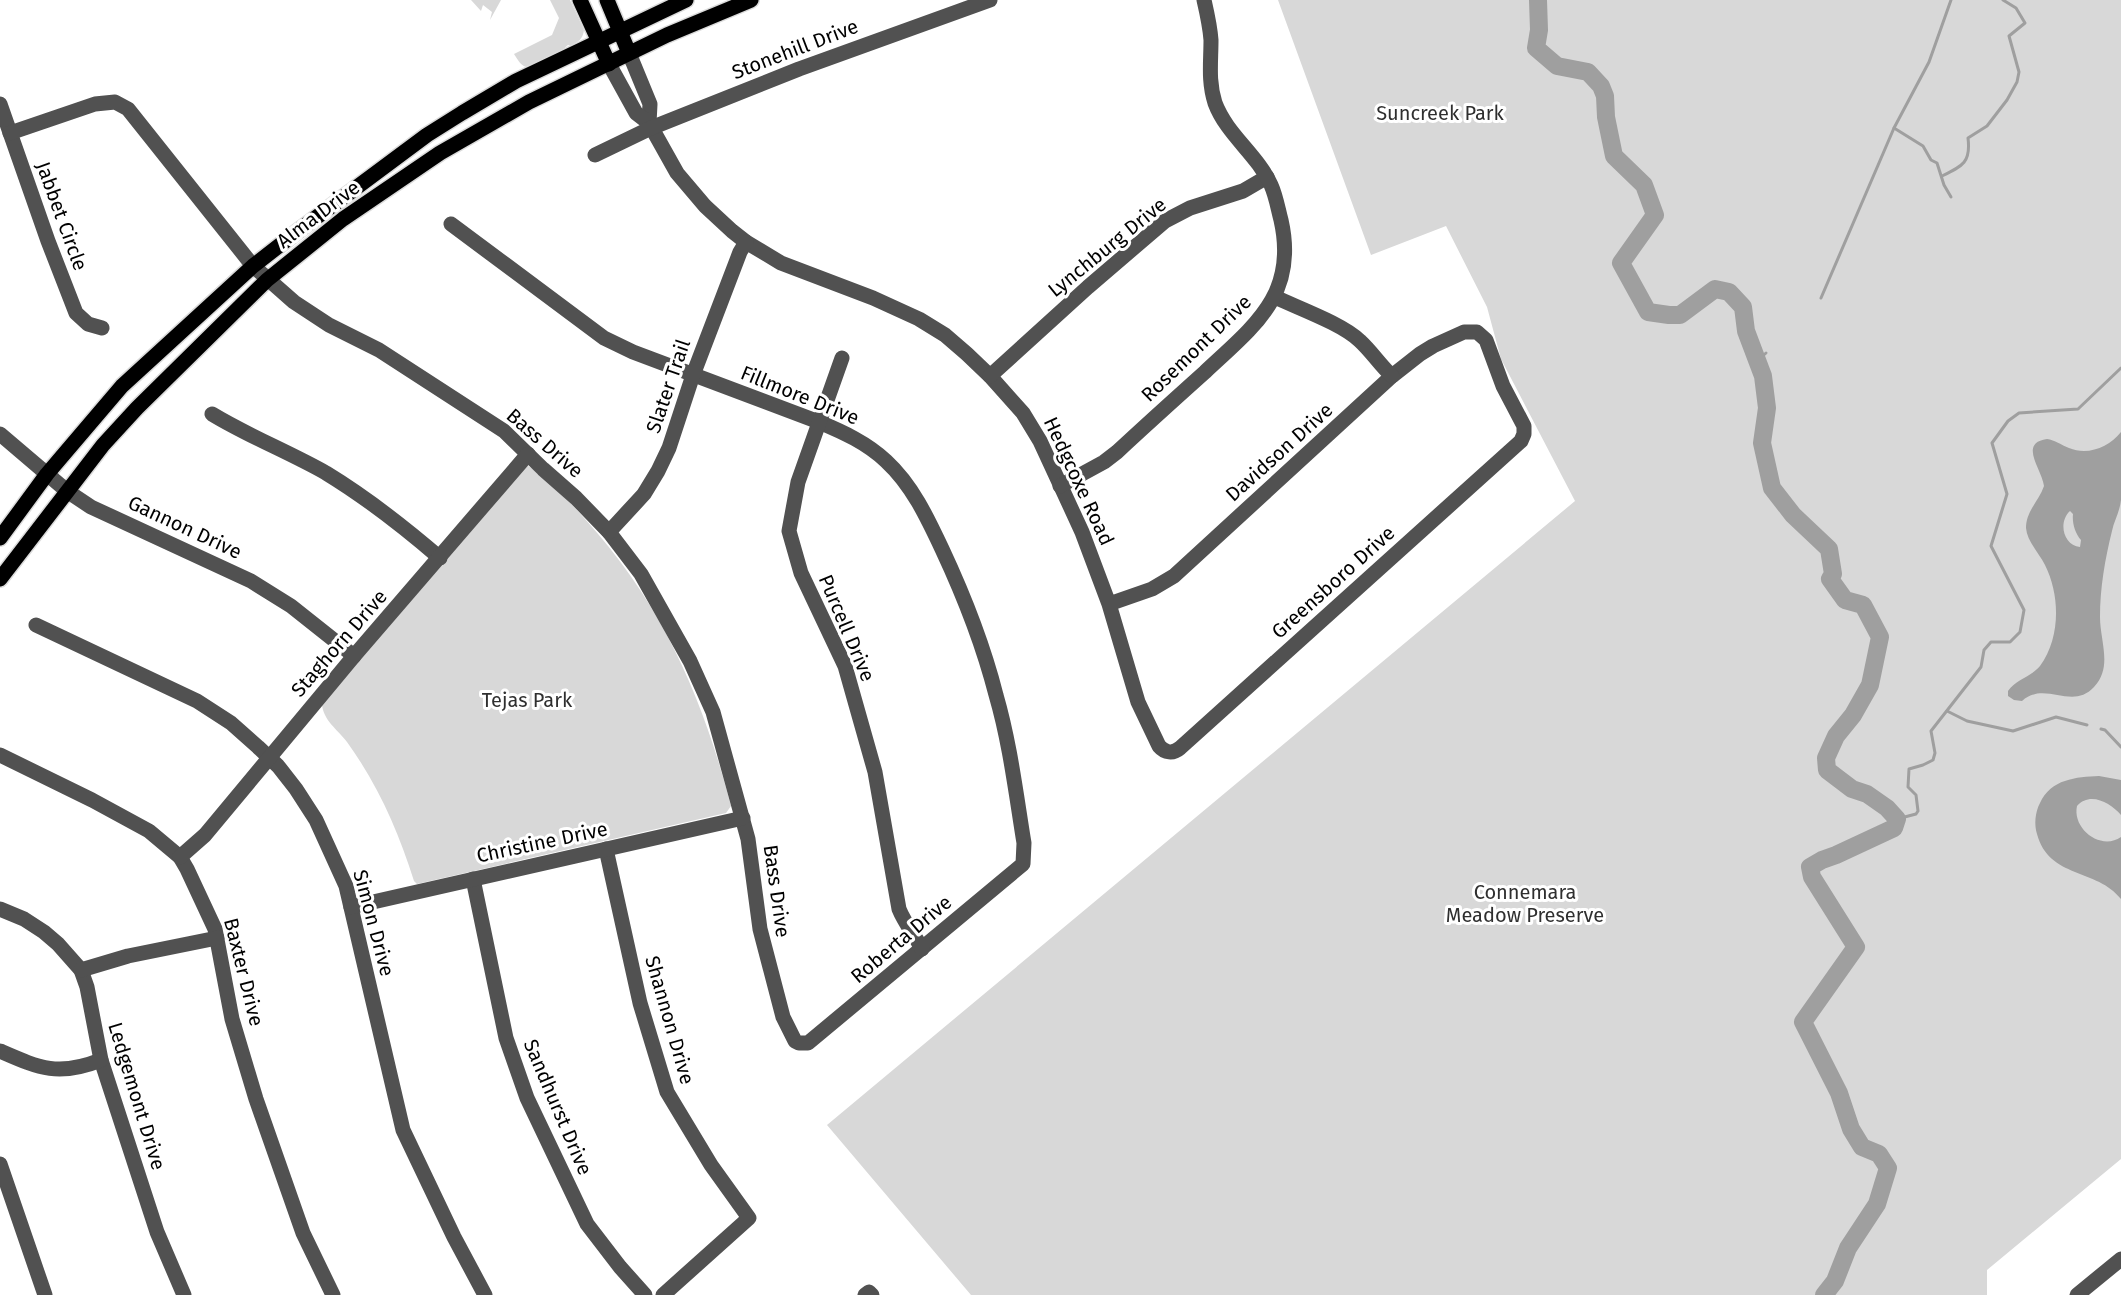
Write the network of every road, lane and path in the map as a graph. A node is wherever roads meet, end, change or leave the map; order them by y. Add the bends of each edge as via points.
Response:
1 (580, 0) edge
2 (607, 0) edge
3 (686, 0) edge
4 (751, 0) edge
5 (1204, 0) edge
6 (977, 2) edge
7 (620, 30) junction
8 (597, 42) junction
9 (629, 53) junction
10 (609, 64) junction
11 (0, 104) edge
12 (650, 126) junction
13 (10, 133) junction
14 (427, 135) junction
15 (440, 153) junction
16 (595, 155) dead end
17 (1267, 177) junction
18 (451, 224) dead end
19 (746, 242) junction
20 (253, 266) junction
21 (267, 280) junction
22 (1275, 297) junction
23 (102, 328) dead end
24 (842, 358) dead end
25 (693, 375) junction
26 (990, 376) junction
27 (1392, 376) junction
28 (212, 414) dead end
29 (819, 422) junction
30 (0, 434) edge
31 (1524, 434) joint
32 (528, 454) junction
33 (47, 474) junction
34 (1060, 486) junction
35 (67, 491) junction
36 (609, 532) junction
37 (0, 538) edge
38 (440, 558) junction
39 (0, 579) edge
40 (1109, 604) junction
41 (36, 625) dead end
42 (354, 656) junction
43 (1165, 751) joint
44 (0, 755) edge
45 (269, 757) junction
46 (743, 818) junction
47 (606, 849) junction
48 (180, 857) junction
49 (1023, 864) joint
50 (472, 879) junction
51 (351, 907) junction
52 (0, 909) edge
53 (217, 938) junction
54 (922, 949) junction
55 (81, 970) junction
56 (804, 1044) joint
57 (2, 1056) edge
58 (100, 1060) junction
59 (0, 1164) edge
60 (2121, 1259) edge
61 (38, 1293) edge
62 (184, 1295) edge
63 (333, 1295) edge
64 (485, 1295) edge
65 (645, 1295) edge
66 (663, 1295) edge
67 (2077, 1295) edge

1 - 8 main road, Hedgcoxe Road
2 - 7 main road, Hedgcoxe Road
3 - 7 main road, Alma Drive
4 - 9 main road, Alma Drive
5 - 17 street, Rosemont Drive via 1211,42 1209,77 1216,105
6 - 12 street, Stonehill Drive
7 - 8 main road, Alma Drive
7 - 9 main road, Hedgcoxe Road
8 - 10 main road, Hedgcoxe Road
8 - 14 main road, Alma Drive via 516,81
9 - 10 main road, Alma Drive
9 - 12 street, Hedgcoxe Road via 650,104
10 - 12 street, Hedgcoxe Road via 636,113
10 - 15 main road, Alma Drive via 529,102
11 - 13 street, Jabbet Circle
12 - 16 street, Stonehill Drive
12 - 19 street, Hedgcoxe Road via 677,173 705,206
13 - 20 street, Bass Drive via 95,104 115,102 128,109
13 - 23 street, Jabbet Circle via 76,313 88,324
14 - 15 main road
14 - 20 main road, Alma Drive
15 - 21 main road, Alma Drive via 343,219
17 - 22 street, Rosemont Drive via 1285,248
17 - 26 street, Lynchburg Drive via 1166,221
18 - 25 street, Fillmore Drive via 604,338
19 - 25 street, Slater Trail
19 - 26 street, Hedgcoxe Road via 781,263 919,319 945,335
20 - 21 street, Bass Drive
20 - 33 main road, Alma Drive via 122,386
21 - 32 street, Bass Drive via 329,325 379,350 504,431
21 - 35 main road, Alma Drive via 144,400
22 - 27 street via 1359,339
22 - 34 street, Rosemont Drive via 1249,331 1118,452
24 - 29 street, Purcell Drive
25 - 29 street, Fillmore Drive
25 - 36 street, Slater Trail via 658,471 644,494
26 - 34 street, Hedgcoxe Road via 1023,413
27 - 31 street, Davidson Drive via 1433,346 1464,332 1476,332 1486,340
27 - 40 street, Davidson Drive via 1174,576 1152,589
28 - 38 street via 324,472 400,524
29 - 49 street, Fillmore Drive via 847,433 886,460 926,514 977,631 997,695 1024,843
29 - 54 street, Purcell Drive via 798,482 789,531 801,573 845,666 875,772 899,909
30 - 33 street, Gannon Drive
31 - 43 street, Greensboro Drive via 1521,441 1180,748
32 - 36 street, Bass Drive
32 - 38 street, Staghorn Drive
33 - 35 street, Gannon Drive
33 - 37 main road, Alma Drive
34 - 40 street, Hedgcoxe Road
35 - 39 main road, Alma Drive
35 - 42 street, Gannon Drive via 91,507 251,581 299,612
36 - 46 street, Bass Drive via 641,574 690,661 713,712
38 - 42 street, Staghorn Drive
40 - 43 street, Hedgcoxe Road via 1138,702
41 - 45 street, Simon Drive via 197,701 231,723
42 - 45 street, Staghorn Drive
44 - 48 street, Baxter Drive via 126,817
45 - 48 street, Staghorn Drive via 205,835
45 - 51 street, Simon Drive via 316,820 346,886
46 - 47 street, Christine Drive
46 - 56 street, Bass Drive via 766,957 792,1038
47 - 50 street, Christine Drive
47 - 66 street, Shannon Drive via 640,1004 667,1092 749,1218
48 - 53 street, Baxter Drive
49 - 54 street, Roberta Drive
50 - 51 street, Christine Drive
50 - 65 street, Sandhurst Drive via 506,1038 528,1098 587,1224
51 - 64 street, Simon Drive via 403,1130
52 - 55 street, Ledgemont Drive via 44,932
53 - 55 street
53 - 63 street, Baxter Drive via 232,1019 256,1099 303,1233
54 - 56 street, Roberta Drive
55 - 58 street, Ledgemont Drive
57 - 58 street via 46,1069 67,1069
58 - 62 street, Ledgemont Drive via 157,1232
59 - 61 street
60 - 67 street

